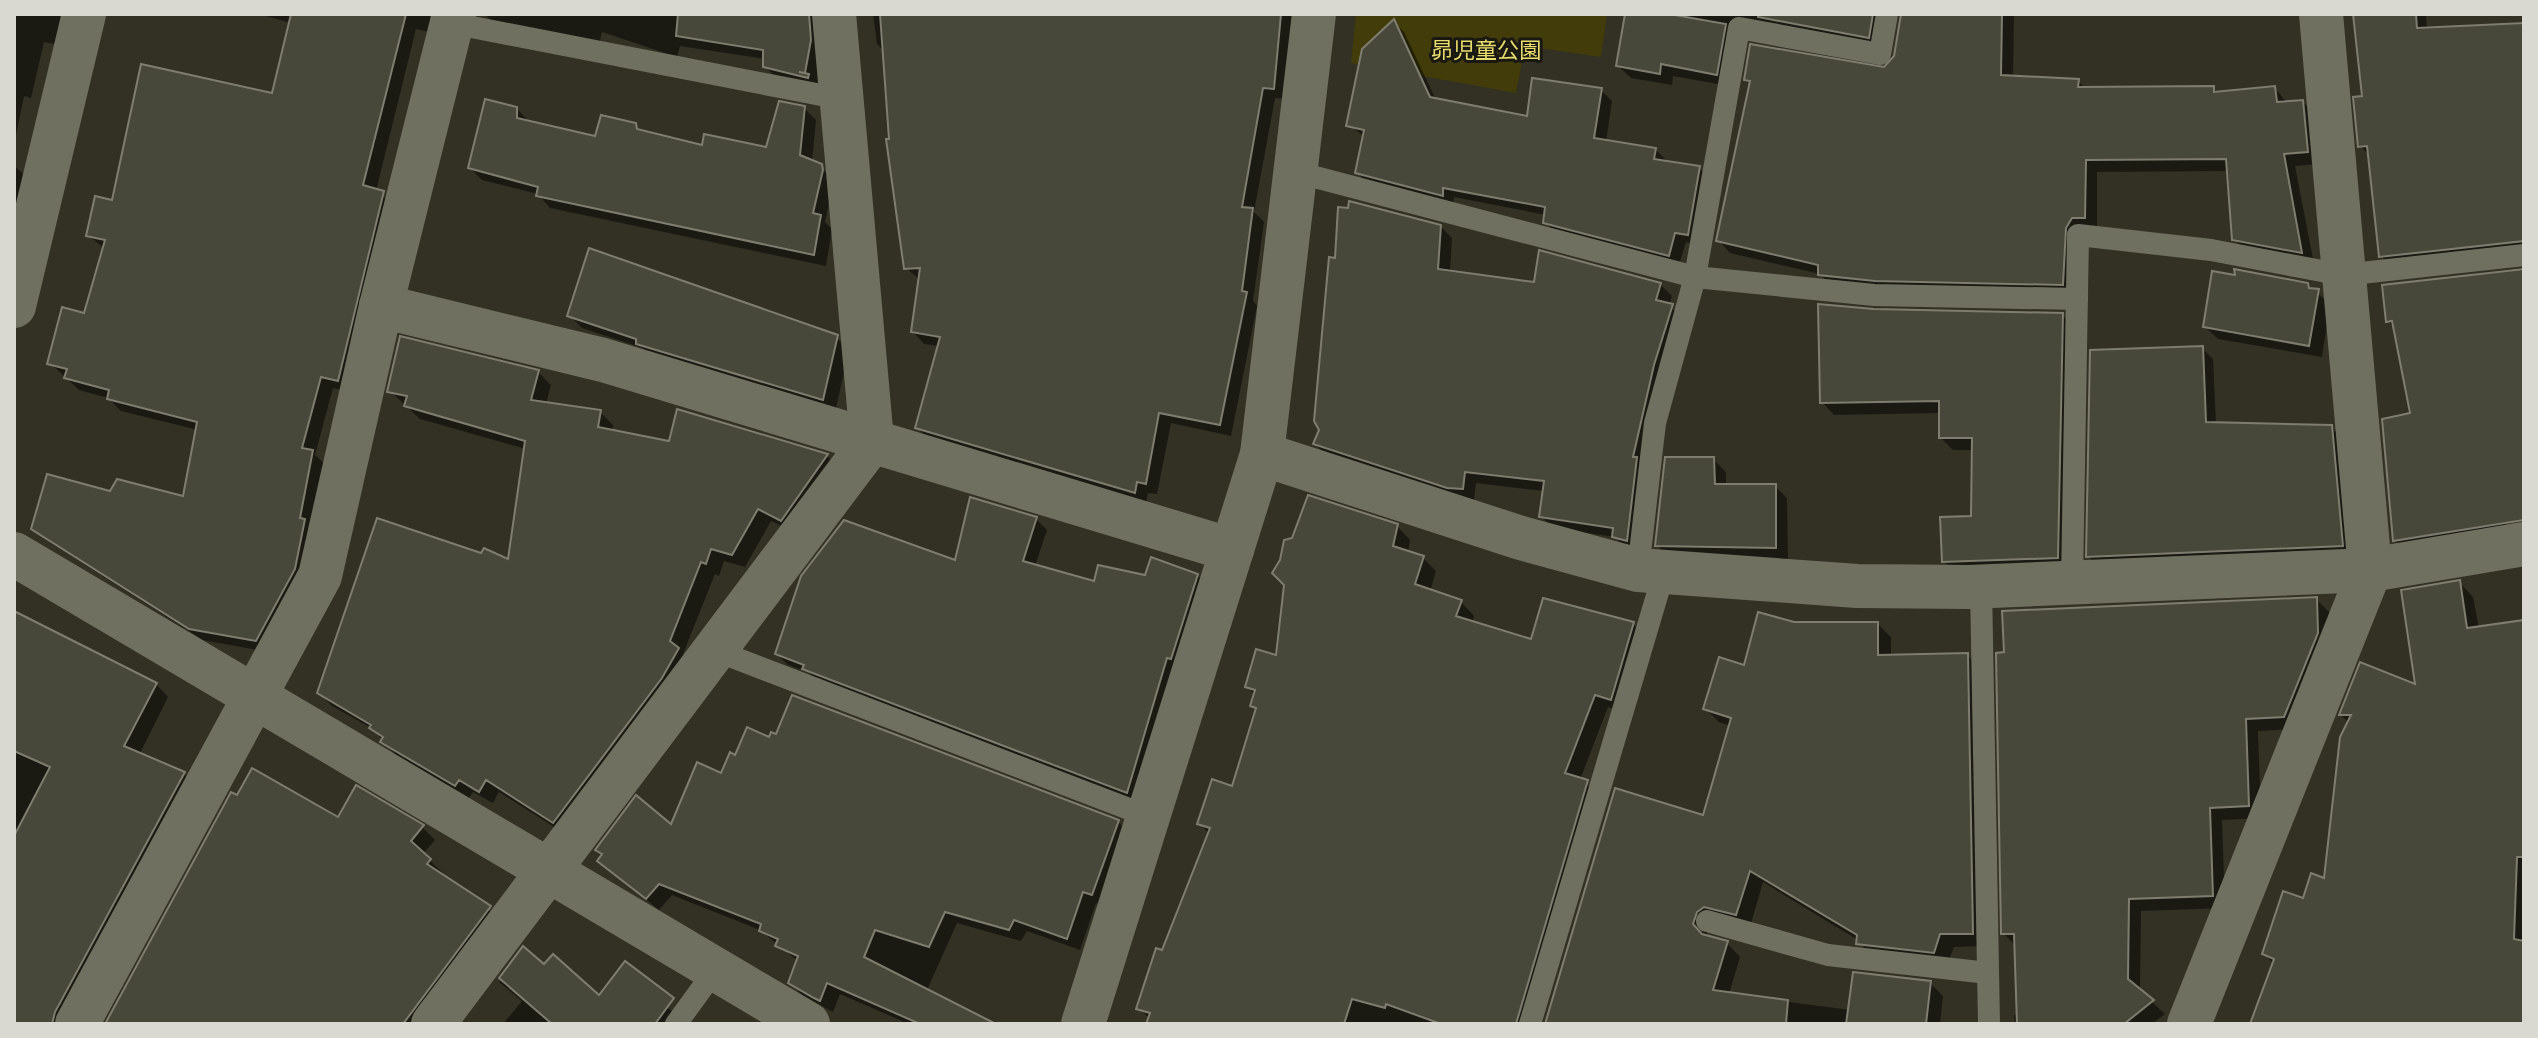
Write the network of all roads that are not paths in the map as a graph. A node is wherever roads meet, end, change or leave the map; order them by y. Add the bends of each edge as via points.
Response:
1 (84, 14) edge
2 (834, 14) edge
3 (1314, 14) edge
4 (1887, 14) edge
5 (2321, 14) edge
6 (453, 19) edge
7 (842, 99) junction
8 (1296, 172) junction
9 (2524, 255) edge
10 (2343, 275) junction
11 (1695, 277) junction
12 (2077, 299) junction
13 (14, 306) edge
14 (381, 306) junction
15 (872, 441) junction
16 (1262, 454) junction
17 (2524, 544) edge
18 (1232, 550) junction
19 (14, 554) edge
20 (2370, 570) junction
21 (1651, 571) junction
22 (2072, 582) junction
23 (1981, 586) junction
24 (714, 650) junction
25 (257, 696) junction
26 (1150, 817) junction
27 (546, 871) junction
28 (1707, 921) dead end
29 (716, 969) junction
30 (1988, 973) junction
31 (77, 1024) edge
32 (433, 1024) edge
33 (676, 1024) edge
34 (808, 1024) edge
35 (1083, 1024) edge
36 (1530, 1024) edge
37 (1989, 1024) edge
38 (2189, 1024) edge

1 - 13 street
2 - 7 street
3 - 8 street
4 - 11 lane via 1880,54 1739,28
5 - 10 street
6 - 7 lane
6 - 14 street
7 - 15 street
8 - 11 lane
8 - 16 street
9 - 10 lane
10 - 12 lane via 2211,250 2078,235
10 - 20 street
11 - 12 lane via 1874,295
11 - 21 lane via 1655,423
12 - 22 lane
14 - 15 street via 603,360
14 - 25 street via 320,576
15 - 18 street
15 - 24 street
16 - 18 street
16 - 21 street via 1521,538
17 - 20 street
18 - 26 street
19 - 25 street
20 - 22 street
20 - 38 street
21 - 23 street via 1857,586
21 - 36 lane
22 - 23 street
23 - 30 lane
24 - 26 lane
24 - 27 street
25 - 27 street
25 - 31 street
26 - 35 street
27 - 29 street
27 - 32 street
28 - 30 lane via 1828,955
29 - 33 lane
29 - 34 street
30 - 37 lane

